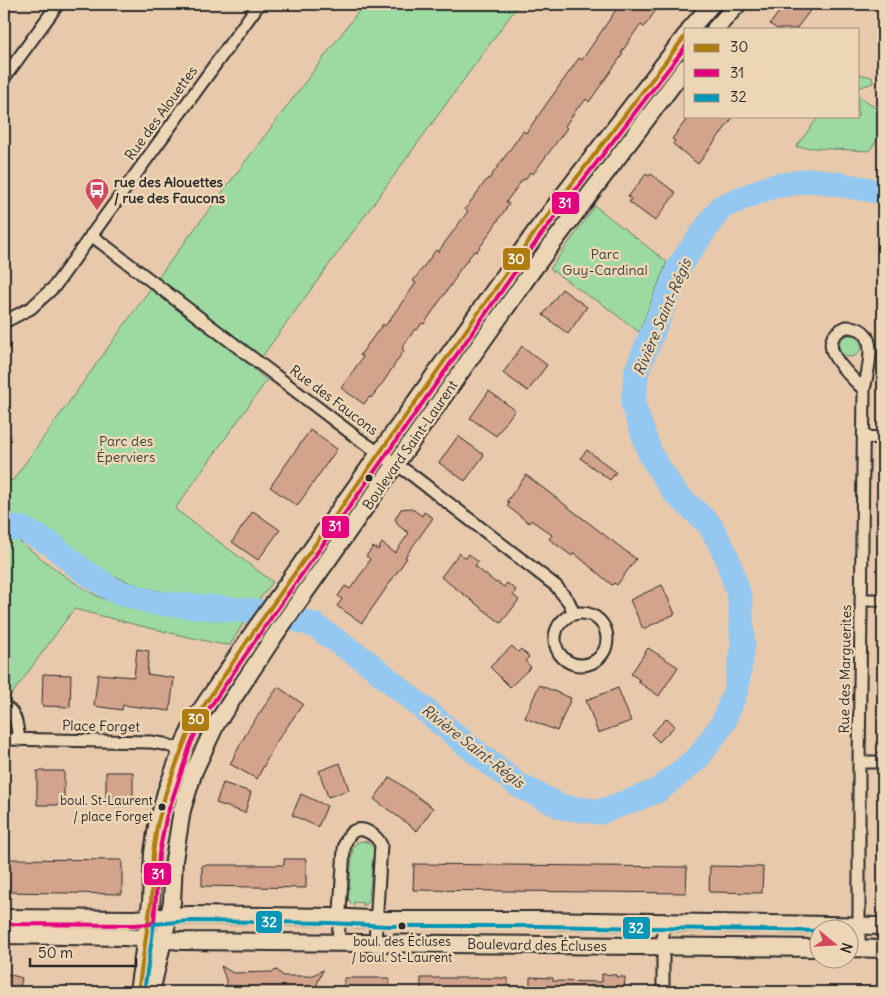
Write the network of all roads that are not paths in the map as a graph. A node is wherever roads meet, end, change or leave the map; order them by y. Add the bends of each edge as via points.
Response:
1 (58, 4) edge
2 (259, 4) edge
3 (712, 4) edge
4 (738, 4) edge
5 (691, 28) edge
6 (717, 28) edge
7 (684, 38) edge
8 (684, 70) edge
9 (4, 78) edge
10 (92, 235) junction
11 (4, 322) edge
12 (864, 390) junction
13 (864, 437) junction
14 (883, 438) edge
15 (380, 452) junction
16 (397, 464) junction
17 (861, 600) junction
18 (883, 600) edge
19 (574, 614) junction
20 (4, 707) edge
21 (4, 739) edge
22 (20, 740) junction
23 (182, 750) junction
24 (859, 762) junction
25 (883, 762) edge
26 (168, 917) junction
27 (4, 918) edge
28 (149, 918) junction
29 (339, 918) junction
30 (859, 918) edge
31 (376, 920) junction
32 (663, 924) junction
33 (810, 926) edge
34 (860, 926) edge
35 (883, 926) edge
36 (4, 934) edge
37 (146, 939) junction
38 (163, 940) junction
39 (338, 942) junction
40 (375, 942) junction
41 (664, 946) junction
42 (810, 948) edge
43 (860, 948) edge
44 (883, 948) edge
45 (138, 992) edge
46 (152, 992) edge
47 (663, 992) edge

1 - 9 street
2 - 10 street, Rue des Alouettes
3 - 5 street
4 - 6 street
7 - 15 street, Boulevard Saint-Laurent via 541,224
8 - 16 street, Boulevard Saint-Laurent via 534,268
10 - 11 street, Rue des Alouettes via 42,299
10 - 15 street, Rue des Faucons
12 - 12 street, Rue des Marguerites via 870,347 868,338 862,331 846,327 833,337 832,354
12 - 13 street, Rue des Marguerites
13 - 14 street
13 - 17 street, Rue des Marguerites
15 - 16 street, Rue des Faucons
15 - 23 street, Boulevard Saint-Laurent via 199,713
16 - 19 street, Rue des Faucons via 556,586
16 - 26 street, Boulevard Saint-Laurent via 275,635 208,738 194,771 179,824
17 - 18 street
17 - 24 street, Rue des Marguerites
19 - 19 street via 560,624 555,640 561,656 568,662 585,665 594,662 605,650 606,633 598,619 583,613
20 - 22 street via 16,720
21 - 22 street, Place Forget
22 - 23 street, Place Forget via 151,742
23 - 28 street, Boulevard Saint-Laurent via 157,826
24 - 25 street
24 - 30 street, Rue des Marguerites
26 - 28 street, Boulevard des Écluses
26 - 29 street, Boulevard des Écluses
26 - 38 street, Boulevard Saint-Laurent
27 - 28 street, Boulevard des Écluses
28 - 37 street, Boulevard Saint-Laurent
29 - 31 street, Boulevard des Écluses
29 - 31 street via 344,849 352,832 360,830 373,835 381,845
29 - 39 street
31 - 32 street, Boulevard des Écluses
31 - 40 street
32 - 33 street, Boulevard des Écluses
32 - 41 street
34 - 35 street, Boulevard des Écluses
36 - 37 street, Boulevard des Écluses
37 - 38 street, Boulevard des Écluses
37 - 45 street, Boulevard Saint-Laurent
38 - 39 street, Boulevard des Écluses
38 - 46 street, Boulevard Saint-Laurent
39 - 40 street, Boulevard des Écluses
40 - 41 street, Boulevard des Écluses
41 - 42 street, Boulevard des Écluses
41 - 47 street
43 - 44 street

